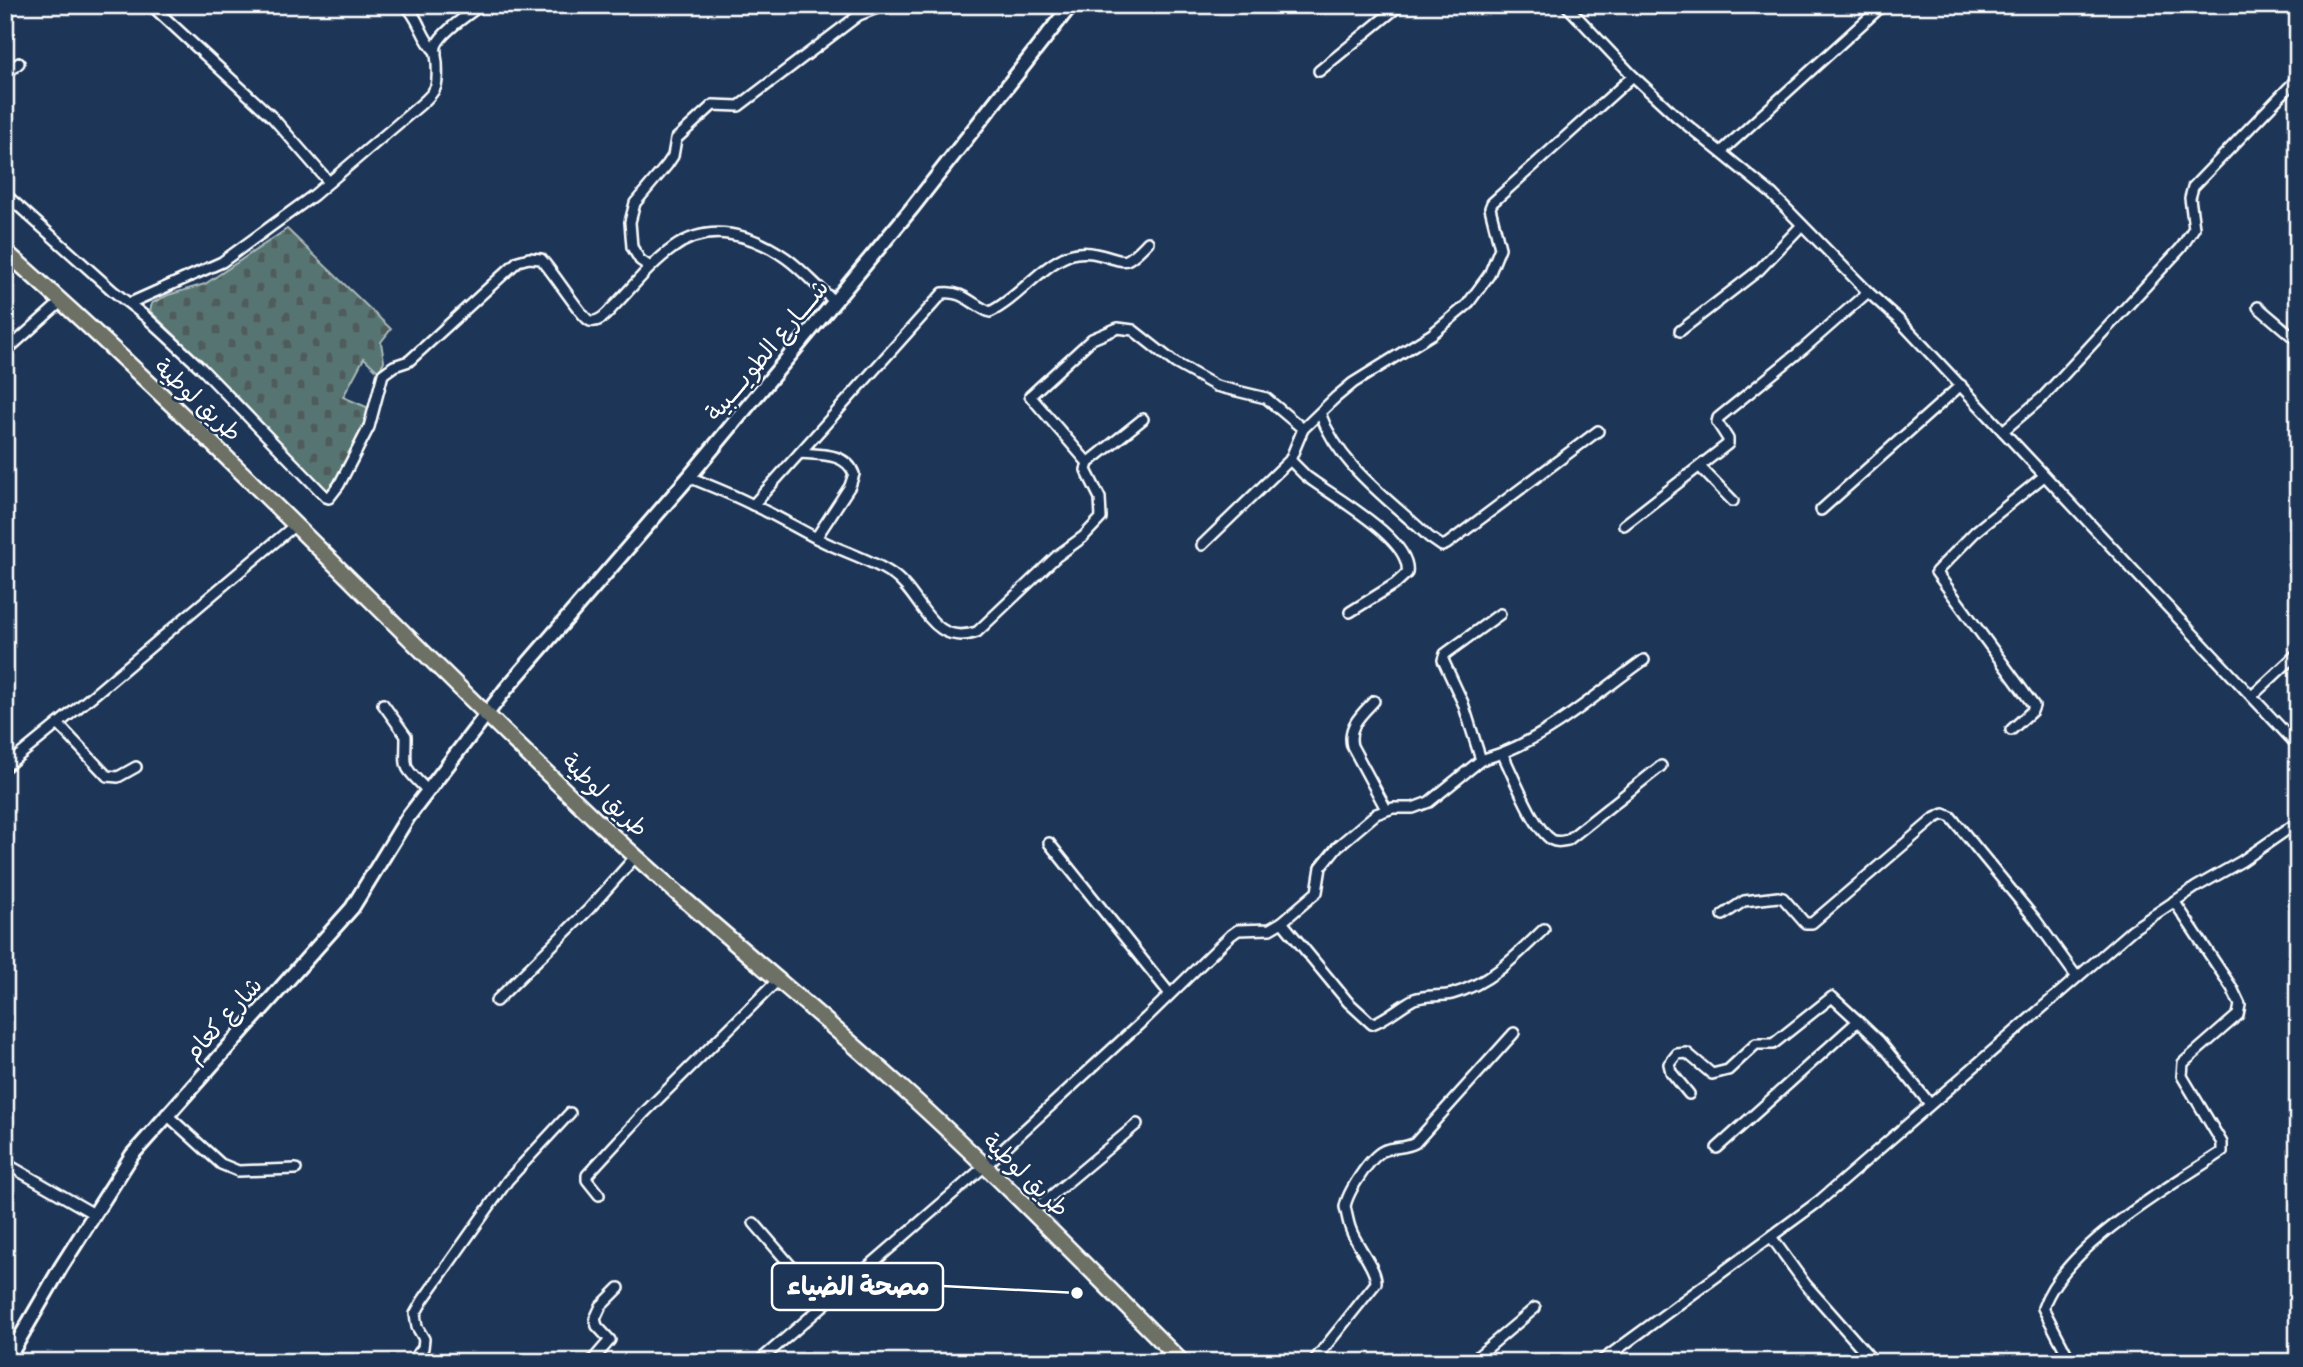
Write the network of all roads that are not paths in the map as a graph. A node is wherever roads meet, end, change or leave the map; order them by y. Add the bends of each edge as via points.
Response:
1 (151, 5) edge
2 (405, 5) edge
3 (481, 5) edge
4 (885, 5) edge
5 (1071, 5) edge
6 (1400, 5) edge
7 (1566, 5) edge
8 (1883, 5) edge
9 (436, 52) junction
10 (19, 63) dead end
11 (1319, 71) dead end
12 (2298, 74) edge
13 (5, 75) edge
14 (1633, 76) junction
15 (1721, 152) junction
16 (329, 182) junction
17 (5, 194) edge
18 (1802, 225) junction
19 (1148, 242) dead end
20 (5, 251) edge
21 (650, 267) junction
22 (1868, 292) junction
23 (62, 301) junction
24 (834, 301) junction
25 (130, 303) junction
26 (2258, 307) dead end
27 (1680, 331) dead end
28 (2298, 341) edge
29 (5, 352) edge
30 (1961, 384) junction
31 (1320, 413) junction
32 (1143, 419) dead end
33 (1303, 429) junction
34 (1598, 431) dead end
35 (2003, 431) junction
36 (800, 453) junction
37 (1290, 460) junction
38 (1088, 463) junction
39 (1699, 467) junction
40 (2044, 476) junction
41 (689, 477) junction
42 (1733, 501) dead end
43 (753, 505) junction
44 (1821, 510) dead end
45 (295, 525) junction
46 (1624, 525) dead end
47 (816, 538) junction
48 (1202, 545) dead end
49 (1349, 612) dead end
50 (1500, 614) dead end
51 (2298, 653) edge
52 (1644, 660) dead end
53 (2252, 696) junction
54 (1374, 701) dead end
55 (383, 704) dead end
56 (487, 714) junction
57 (58, 724) junction
58 (2011, 730) dead end
59 (2298, 746) edge
60 (1502, 753) junction
61 (1481, 760) junction
62 (7, 762) edge
63 (1661, 766) dead end
64 (136, 767) dead end
65 (428, 790) junction
66 (1386, 810) junction
67 (2298, 822) edge
68 (1049, 843) dead end
69 (636, 856) junction
70 (2174, 901) junction
71 (1723, 915) dead end
72 (1282, 922) junction
73 (1544, 929) dead end
74 (2076, 976) junction
75 (778, 980) junction
76 (1170, 994) junction
77 (496, 1001) dead end
78 (1858, 1021) junction
79 (1514, 1033) dead end
80 (1689, 1094) dead end
81 (1930, 1104) junction
82 (570, 1113) dead end
83 (166, 1114) junction
84 (1137, 1124) dead end
85 (1717, 1148) dead end
86 (5, 1163) edge
87 (985, 1166) junction
88 (296, 1169) dead end
89 (599, 1195) dead end
90 (1032, 1212) junction
91 (94, 1214) junction
92 (754, 1223) dead end
93 (1772, 1238) junction
94 (619, 1288) dead end
95 (824, 1304) junction
96 (1535, 1308) dead end
97 (6, 1362) edge
98 (411, 1362) edge
99 (592, 1362) edge
100 (758, 1362) edge
101 (1182, 1362) edge
102 (1313, 1362) edge
103 (1471, 1362) edge
104 (1600, 1362) edge
105 (1874, 1362) edge
106 (2071, 1362) edge

1 - 16 street via 273,118
2 - 9 street
3 - 9 street via 442,37
4 - 21 street via 859,15 738,107 713,104 676,139 673,156 635,204 630,222 632,247
5 - 24 street, شــــارع الطويــــبية
6 - 11 street
7 - 14 street
8 - 15 street
9 - 16 street via 433,94
10 - 13 street
12 - 35 street via 2193,187 2194,228 2181,248 2043,397
14 - 15 street
14 - 31 street via 1492,203 1500,248 1489,275 1467,305 1432,334 1353,383
15 - 18 street
16 - 25 street via 222,262
17 - 25 street
18 - 22 street
18 - 27 street via 1759,270
19 - 36 street via 1126,260 1089,251 1070,255 990,312 965,296 943,293
20 - 23 main road, طريق لوطية
21 - 24 street via 691,237 728,233 748,237 788,259
21 - 25 street via 603,317 591,321 582,317 541,259 518,261 409,361 386,370 369,426 329,498
22 - 30 street
22 - 39 street via 1718,418 1728,444
23 - 29 street
23 - 45 main road, طريق لوطية
24 - 41 street, شــــارع الطويــــبية
26 - 28 street
30 - 35 street
30 - 44 street
31 - 33 street
31 - 34 street via 1329,437 1345,459 1442,546
32 - 38 street
33 - 37 street
33 - 38 street via 1266,398 1216,386 1175,363 1133,330 1118,328 1092,339 1030,396
35 - 40 street
36 - 43 street
36 - 47 street via 841,458 854,474
37 - 48 street
37 - 49 street via 1376,526 1407,562 1407,573 1395,584
38 - 47 street via 1086,470 1100,498 1101,518 969,635 946,633 894,575
39 - 42 street
39 - 46 street
40 - 53 street
40 - 58 street via 1976,531 1936,572 2034,706
41 - 43 street
41 - 56 street, شــــارع الطويــــبية
43 - 47 street
45 - 56 main road, طريق لوطية
45 - 57 street
50 - 61 street via 1444,654 1443,660
51 - 53 street
52 - 60 street via 1563,719
53 - 59 street
54 - 66 street via 1355,721 1350,738
55 - 65 street via 406,736 408,771
56 - 65 street, شارع كعام
56 - 69 main road, طريق لوطية
57 - 62 street
57 - 64 street via 107,776 118,777
60 - 61 street
60 - 63 street via 1540,826 1557,841 1568,839
61 - 66 street via 1429,802
65 - 83 street, شارع كعام via 352,908
66 - 72 street via 1337,847 1321,867 1317,892
67 - 70 street
68 - 76 street
69 - 75 main road, طريق لوطية
69 - 77 street
70 - 74 street
70 - 106 street via 2240,1005 2238,1015 2183,1063 2181,1070 2223,1148 2074,1259 2055,1284 2043,1308
71 - 74 street via 1744,901 1778,897 1805,923 1812,923 1944,814 1992,866
72 - 73 street via 1372,1024 1415,999 1450,994 1489,979
72 - 76 street via 1270,929 1238,930
74 - 81 street
75 - 87 main road, طريق لوطية
75 - 89 street via 587,1175
76 - 87 street
78 - 80 street via 1832,998 1773,1044 1756,1044 1723,1073 1712,1074 1687,1053 1677,1054 1669,1067
78 - 81 street
78 - 85 street
79 - 102 street via 1416,1143 1385,1150 1358,1179 1345,1207 1350,1230 1377,1276 1376,1283
81 - 93 street
82 - 98 street via 508,1180 423,1300 415,1314 423,1348
83 - 88 street via 221,1164 238,1171
83 - 91 street, شارع كعام via 132,1155
84 - 90 street
86 - 91 street
87 - 90 main road, طريق لوطية
87 - 95 street
90 - 101 main road, طريق لوطية
91 - 97 street, شارع كعام
92 - 95 street
93 - 104 street
93 - 105 street via 1806,1285
94 - 99 street via 595,1318 610,1340
95 - 100 street
96 - 103 street

